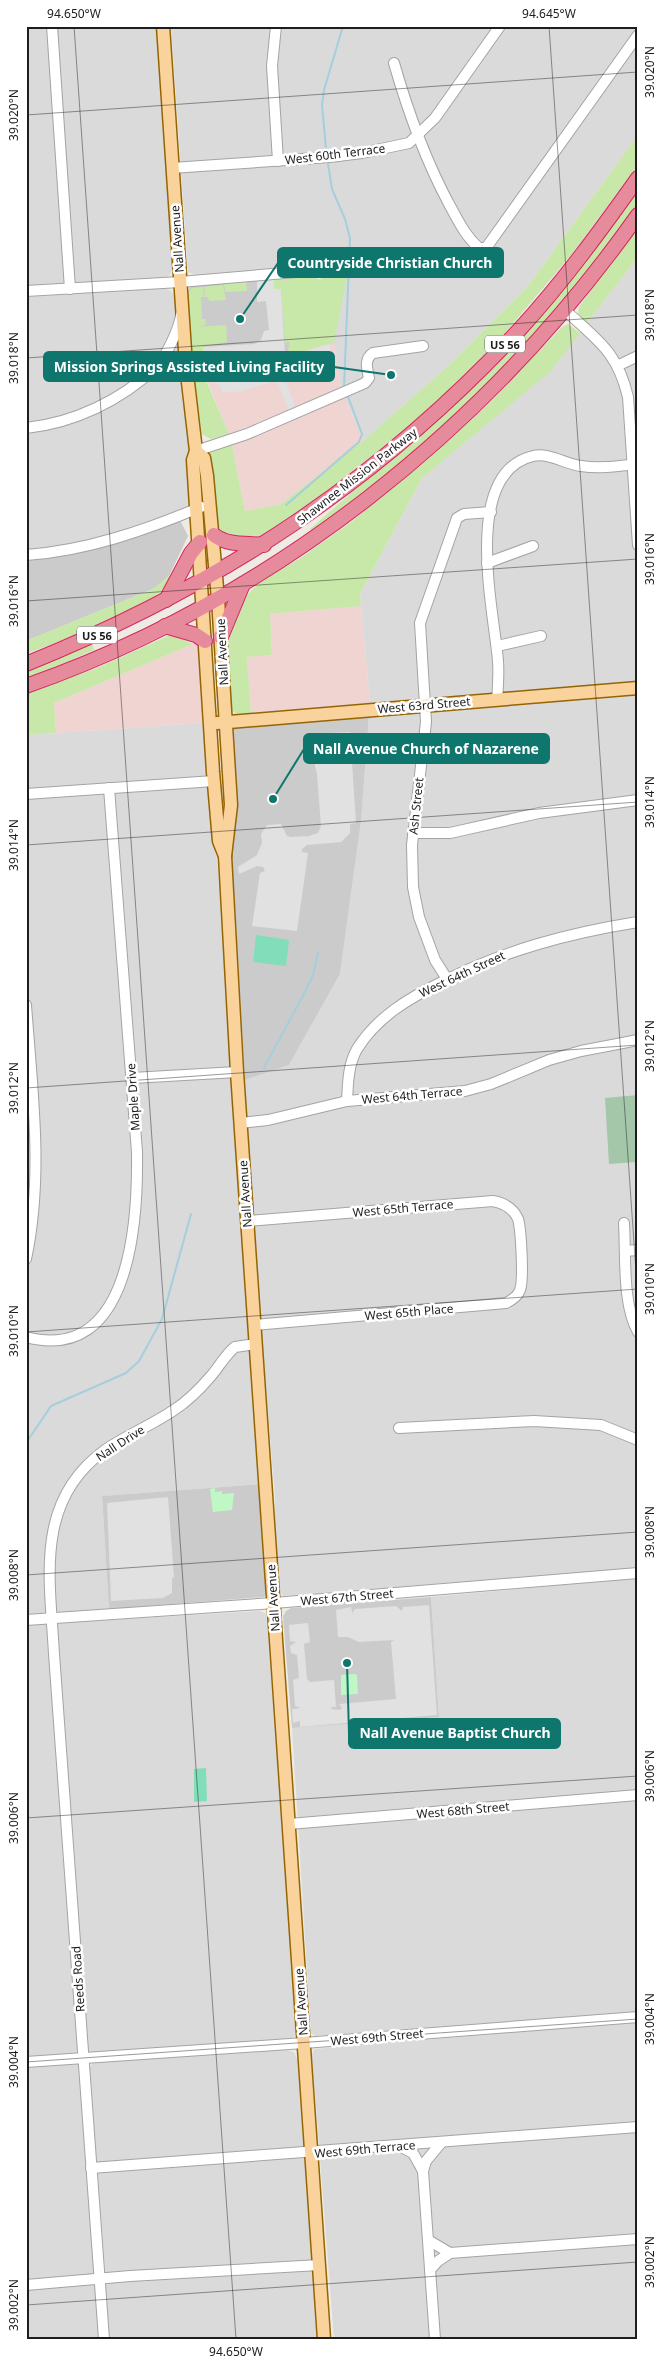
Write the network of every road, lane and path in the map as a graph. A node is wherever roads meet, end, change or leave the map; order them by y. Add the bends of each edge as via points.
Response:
1 (52, 26) edge
2 (163, 26) edge
3 (276, 26) edge
4 (500, 26) edge
5 (638, 36) edge
6 (394, 63) dead end
7 (417, 137) junction
8 (278, 161) junction
9 (172, 168) junction
10 (638, 178) edge
11 (638, 215) edge
12 (319, 270) dead end
13 (180, 282) junction
14 (70, 289) junction
15 (26, 291) edge
16 (564, 310) junction
17 (182, 312) junction
18 (423, 346) dead end
19 (638, 356) edge
20 (186, 365) junction
21 (619, 366) junction
22 (156, 367) junction
23 (26, 428) edge
24 (196, 451) junction
25 (635, 464) edge
26 (209, 504) junction
27 (196, 509) junction
28 (490, 512) junction
29 (214, 534) junction
30 (200, 542) junction
31 (264, 545) junction
32 (638, 545) edge
33 (534, 546) dead end
34 (26, 555) edge
35 (487, 563) junction
36 (216, 573) junction
37 (201, 581) junction
38 (243, 584) junction
39 (218, 599) junction
40 (166, 600) junction
41 (202, 608) junction
42 (165, 626) junction
43 (541, 636) dead end
44 (221, 637) junction
45 (204, 641) junction
46 (497, 646) junction
47 (26, 664) edge
48 (26, 686) edge
49 (638, 688) edge
50 (497, 700) junction
51 (425, 705) junction
52 (225, 722) junction
53 (211, 723) junction
54 (214, 781) junction
55 (109, 788) junction
56 (26, 794) edge
57 (638, 800) edge
58 (413, 833) junction
59 (225, 856) junction
60 (638, 922) edge
61 (447, 979) junction
62 (26, 1005) edge
63 (638, 1040) edge
64 (237, 1072) junction
65 (132, 1078) junction
66 (347, 1101) junction
67 (240, 1123) junction
68 (247, 1221) junction
69 (624, 1223) dead end
70 (638, 1250) edge
71 (625, 1251) junction
72 (521, 1252) joint
73 (26, 1259) edge
74 (254, 1325) junction
75 (638, 1332) edge
76 (26, 1337) edge
77 (256, 1344) junction
78 (399, 1428) dead end
79 (638, 1440) edge
80 (638, 1573) edge
81 (274, 1603) junction
82 (52, 1618) junction
83 (26, 1620) edge
84 (638, 1795) edge
85 (289, 1824) junction
86 (638, 2016) edge
87 (304, 2043) junction
88 (83, 2058) junction
89 (26, 2062) edge
90 (638, 2128) edge
91 (441, 2143) junction
92 (398, 2146) junction
93 (311, 2153) junction
94 (91, 2168) junction
95 (423, 2171) junction
96 (638, 2238) edge
97 (428, 2240) junction
98 (450, 2253) junction
99 (319, 2265) junction
100 (430, 2270) junction
101 (101, 2278) junction
102 (26, 2285) edge
103 (434, 2338) edge
104 (104, 2339) edge
105 (324, 2339) edge

1 - 14 street
2 - 9 main road, Nall Avenue
3 - 8 street via 272,66
4 - 7 street, West 60th Terrace via 435,118
5 - 7 street via 486,248 479,248 469,240
6 - 7 street
7 - 8 street, West 60th Terrace via 409,143 362,153
8 - 9 street, West 60th Terrace
9 - 13 main road, Nall Avenue
10 - 31 highway, Shawnee Mission Parkway / US 56 via 548,296 456,394 382,459
11 - 16 highway, Shawnee Mission Parkway / US 56
12 - 13 street
13 - 14 street
13 - 17 main road, Nall Avenue
14 - 15 street
16 - 21 street via 606,348
16 - 38 highway, Shawnee Mission Parkway / US 56 via 472,409 404,470 361,504
17 - 20 main road, Nall Avenue
17 - 22 street via 175,333
18 - 24 street via 373,353 367,363 369,378 365,383 247,434
19 - 21 street
20 - 22 street
20 - 24 main road, Nall Avenue
21 - 25 street via 628,398
22 - 23 street via 121,393 84,414 55,424
24 - 26 main road, Nall Avenue via 204,458
24 - 27 main road, Nall Avenue via 193,460
25 - 28 street via 582,466 546,456 533,456 516,463 505,473 494,490
25 - 32 street
26 - 27 street
26 - 29 main road, Nall Avenue
27 - 30 main road, Nall Avenue
27 - 34 street via 103,542
28 - 35 street
28 - 51 street, Ash Street via 464,514 457,518 420,623
29 - 31 highway via 222,541
29 - 36 main road, Nall Avenue
30 - 37 main road, Nall Avenue
30 - 40 highway
31 - 36 highway, Shawnee Mission Parkway / US 56
33 - 35 street
35 - 46 street
36 - 37 highway, Shawnee Mission Parkway / US 56
36 - 39 main road, Nall Avenue
37 - 40 highway, Shawnee Mission Parkway / US 56
37 - 41 main road, Nall Avenue
38 - 39 highway, Shawnee Mission Parkway / US 56
38 - 44 highway
39 - 41 highway, Shawnee Mission Parkway / US 56
39 - 44 main road, Nall Avenue
40 - 47 highway, Shawnee Mission Parkway / US 56 via 103,632
41 - 42 highway, Shawnee Mission Parkway / US 56
41 - 45 main road, Nall Avenue
42 - 45 highway via 196,635
42 - 48 highway, Shawnee Mission Parkway / US 56 via 103,656
43 - 46 street
44 - 52 main road, Nall Avenue
45 - 53 main road, Nall Avenue
46 - 50 street
49 - 50 main road, West 63rd Street
50 - 51 main road, West 63rd Street
51 - 52 main road, West 63rd Street
51 - 58 street, Ash Street via 426,722
52 - 53 main road, West 63rd Street
52 - 59 main road, Nall Avenue via 231,805
53 - 54 main road, Nall Avenue
54 - 55 street
54 - 59 main road, Nall Avenue via 220,841
55 - 56 street
55 - 65 street, Maple Drive
57 - 58 street via 539,813 450,833
58 - 61 street, Ash Street via 414,887 419,917 434,960
59 - 64 main road, Nall Avenue
60 - 61 street, West 64th Street via 531,944
61 - 66 street, West 64th Street via 405,1001 368,1034 348,1072
62 - 73 street via 36,1152 34,1208
63 - 66 street, West 64th Terrace via 573,1053 465,1091
64 - 65 street
64 - 67 main road, Nall Avenue
65 - 76 street, Maple Drive via 137,1152 136,1206 118,1292 100,1320 80,1334 49,1341
66 - 67 street, West 64th Terrace via 268,1120
67 - 68 main road, Nall Avenue
68 - 72 street, West 65th Terrace via 502,1202 517,1218
68 - 74 main road, Nall Avenue
69 - 71 street
70 - 71 street
71 - 75 street via 629,1304
72 - 74 street, West 65th Place via 520,1291 506,1303
74 - 77 main road, Nall Avenue
77 - 81 main road, Nall Avenue
77 - 82 street, Nall Drive via 235,1347 193,1395 174,1410 104,1451 76,1478 61,1505 51,1534
78 - 79 street via 534,1421 601,1425
80 - 81 street, West 67th Street
81 - 82 street, West 67th Street
81 - 85 main road, Nall Avenue
82 - 83 street, West 67th Street
82 - 88 street, Reeds Road
84 - 85 street, West 68th Street
85 - 87 main road, Nall Avenue
86 - 87 street, West 69th Street
87 - 88 street, West 69th Street
87 - 93 main road, Nall Avenue
88 - 89 street, West 69th Street
88 - 94 street, Reeds Road
90 - 91 street, West 69th Terrace
91 - 92 street, West 69th Terrace
91 - 95 street via 426,2161
92 - 93 street, West 69th Terrace
92 - 95 street via 413,2154
93 - 94 street, West 69th Terrace
93 - 99 main road, Nall Avenue
94 - 101 street, Reeds Road
95 - 97 street
96 - 98 street
97 - 98 street
97 - 100 street
98 - 100 street
99 - 101 street
99 - 105 main road, Nall Avenue
100 - 103 street
101 - 102 street
101 - 104 street, Reeds Road

